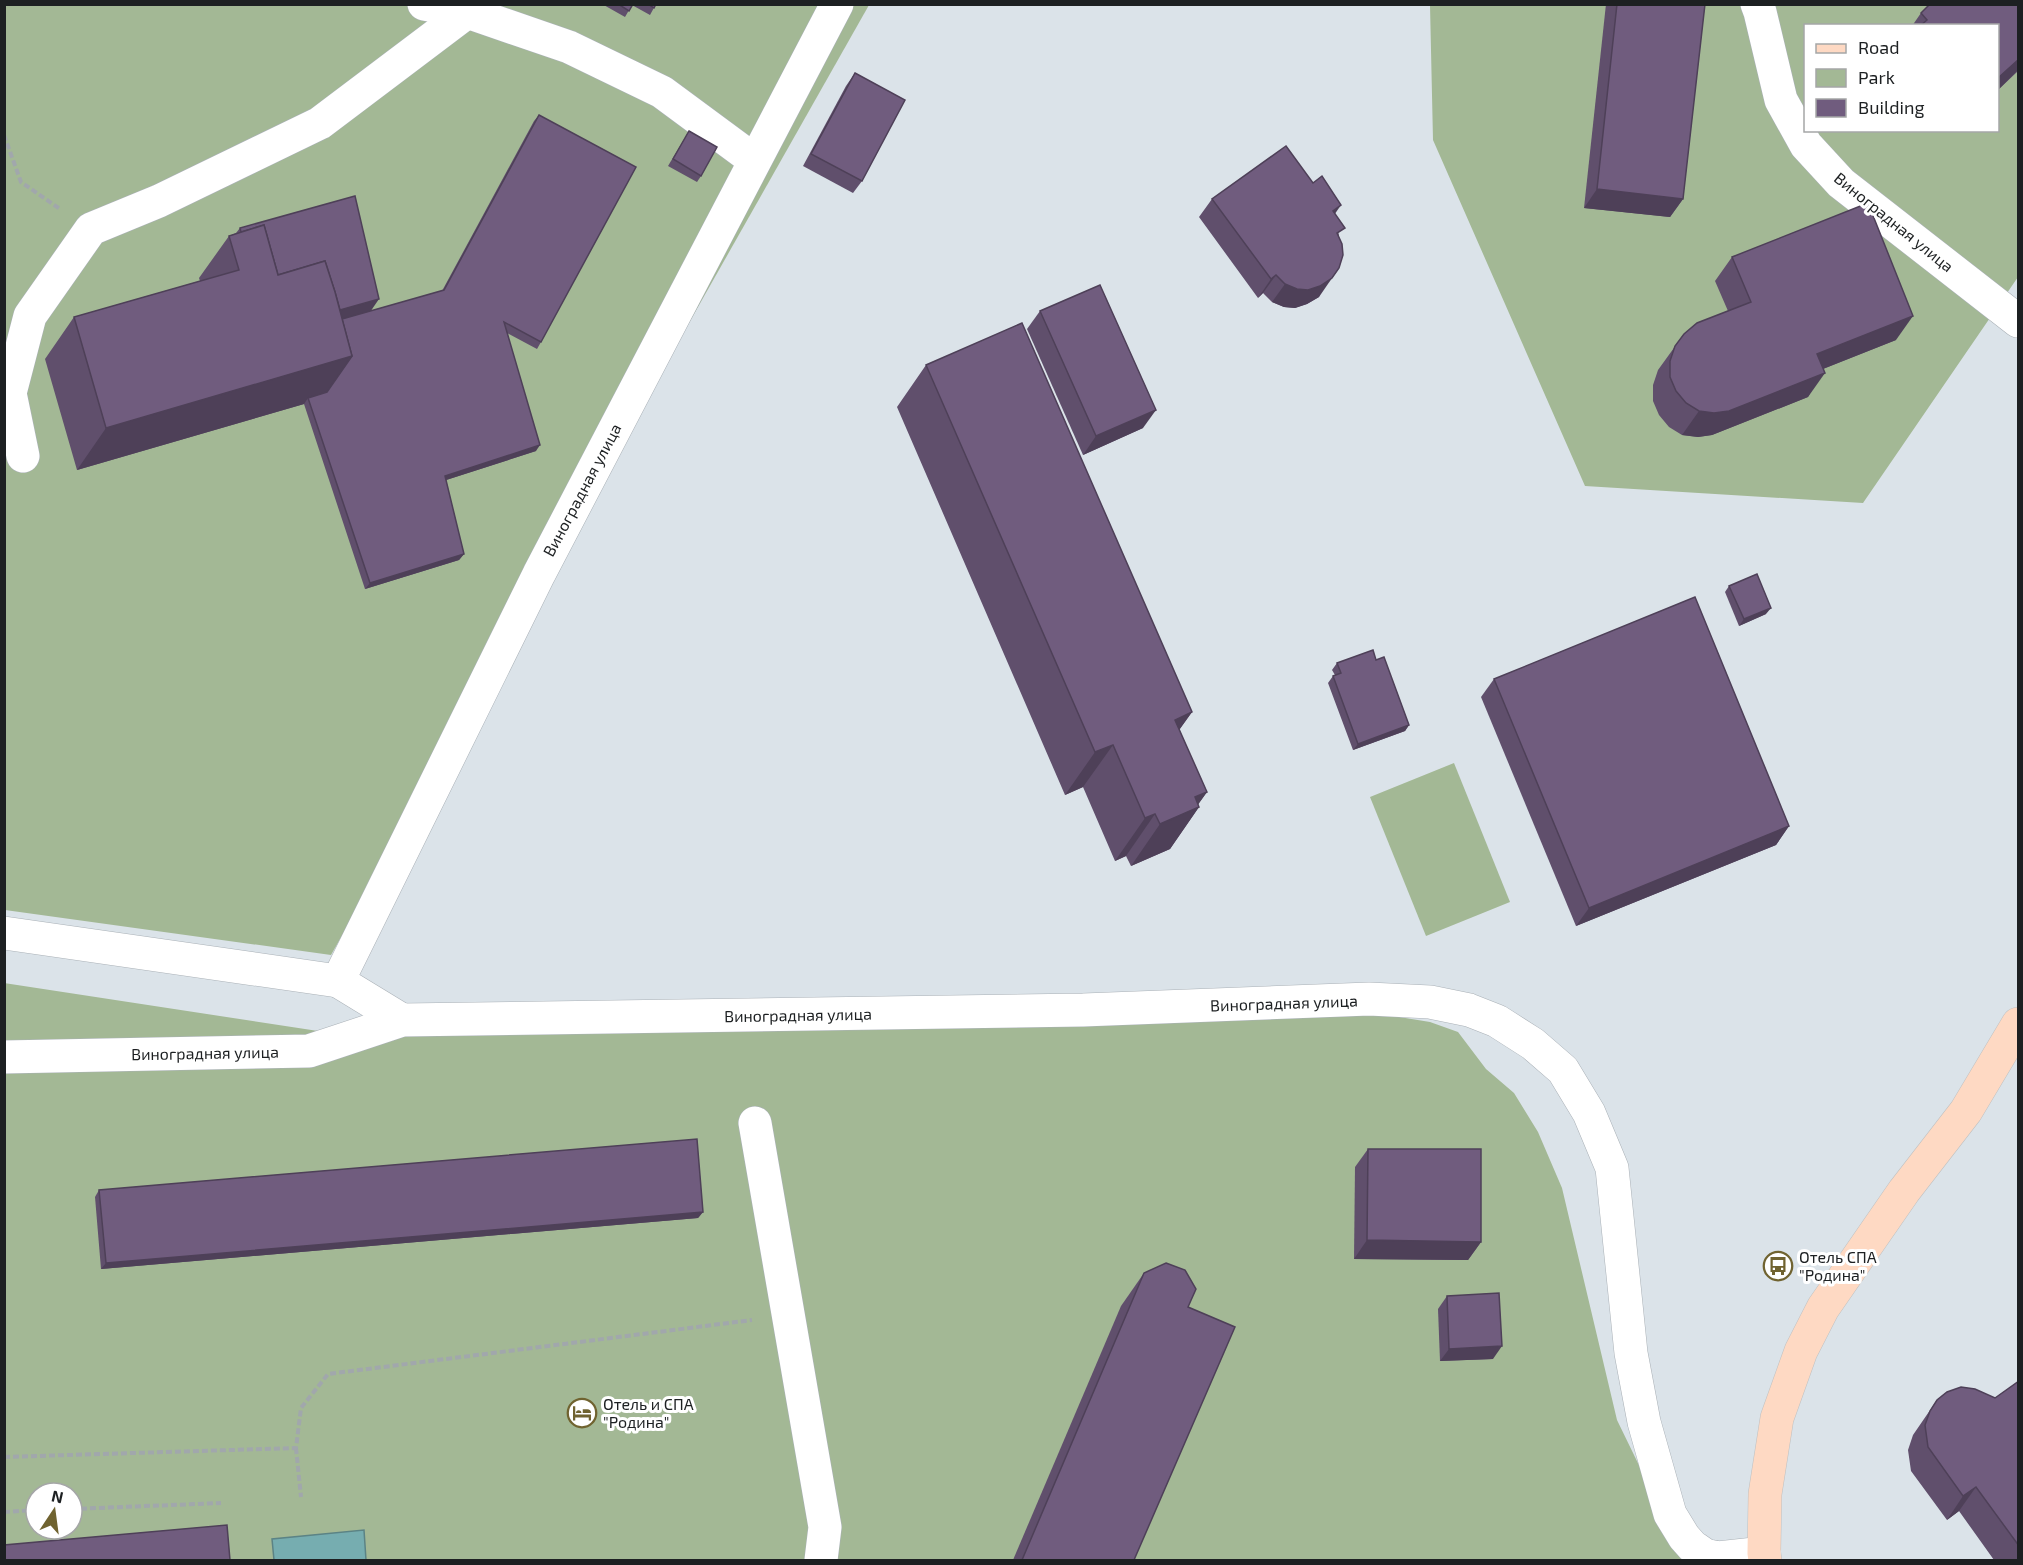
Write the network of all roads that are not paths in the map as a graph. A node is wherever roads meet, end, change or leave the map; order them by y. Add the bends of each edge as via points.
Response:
1 (424, 4) edge
2 (837, 4) edge
3 (1757, 4) edge
4 (467, 12) junction
5 (754, 160) junction
6 (2019, 321) edge
7 (23, 456) dead end
8 (4, 933) edge
9 (338, 981) junction
10 (402, 1020) junction
11 (2019, 1024) edge
12 (4, 1057) edge
13 (755, 1123) dead end
14 (1765, 1556) edge
15 (821, 1560) edge

1 - 4 street
2 - 5 street, Виноградная улица
3 - 6 street, Виноградная улица via 1781,100 1806,145 1841,183
4 - 5 street via 569,46 662,92
4 - 7 street via 320,123 91,230 30,316 10,393
5 - 9 street, Виноградная улица via 539,574
8 - 9 street
9 - 10 street
10 - 12 street, Виноградная улица via 309,1051
10 - 14 street, Виноградная улица via 1083,1010 1369,999 1430,1002 1497,1021 1563,1070 1589,1113 1612,1168 1631,1353 1644,1422 1670,1514 1684,1537 1705,1555
11 - 14 main road via 1966,1111 1904,1191 1823,1308 1802,1351 1777,1418 1765,1494
13 - 15 street via 825,1527

